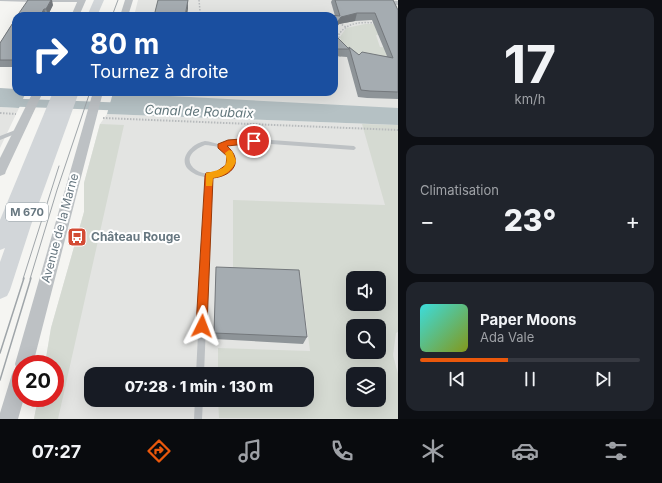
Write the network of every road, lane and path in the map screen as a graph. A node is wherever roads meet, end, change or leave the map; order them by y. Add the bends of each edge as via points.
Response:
1 (0, 0) edge
2 (99, 0) edge
3 (108, 0) edge
4 (129, 0) edge
5 (199, 0) edge
6 (369, 0) edge
7 (36, 1) edge
8 (44, 1) edge
9 (82, 1) edge
10 (398, 3) edge
11 (200, 11) dead end
12 (77, 12) edge
13 (94, 12) edge
14 (104, 12) edge
15 (125, 12) edge
16 (338, 22) edge
17 (377, 24) edge
18 (346, 27) junction
19 (339, 39) joint
20 (341, 43) edge
21 (344, 54) edge
22 (338, 57) edge
23 (36, 96) edge
24 (59, 96) edge
25 (70, 96) edge
26 (97, 96) edge
27 (0, 113) edge
28 (24, 114) dead end
29 (95, 117) dead end
30 (398, 130) edge
31 (18, 131) junction
32 (49, 134) junction
33 (0, 138) edge
34 (221, 146) junction
35 (354, 148) dead end
36 (0, 171) edge
37 (209, 176) junction
38 (0, 242) edge
39 (0, 290) edge
40 (31, 340) junction
41 (27, 355) edge
42 (31, 355) edge
43 (200, 367) edge
44 (12, 405) edge
45 (199, 407) edge
46 (8, 419) edge
47 (198, 419) edge

1 - 7 lane
2 - 13 main road
3 - 14 main road
4 - 15 street
5 - 11 path
6 - 10 street
8 - 9 lane
9 - 12 street
16 - 18 path
17 - 18 path via 360,23
18 - 19 path via 341,30
19 - 20 path
21 - 22 path
23 - 31 street
24 - 32 main road, M 670
25 - 32 main road, M 670
26 - 40 street, Avenue de la Marne
27 - 28 path
29 - 30 path
31 - 33 lane
31 - 36 street
32 - 38 main road, M 670
32 - 39 main road, M 670
34 - 35 lane via 228,142 244,140
34 - 37 lane via 231,155 232,161 230,166 218,175
34 - 37 lane via 209,143 197,145 187,154 188,166 193,171
37 - 43 lane
40 - 41 street, Avenue de la Marne
40 - 42 lane
44 - 46 street
45 - 47 lane

